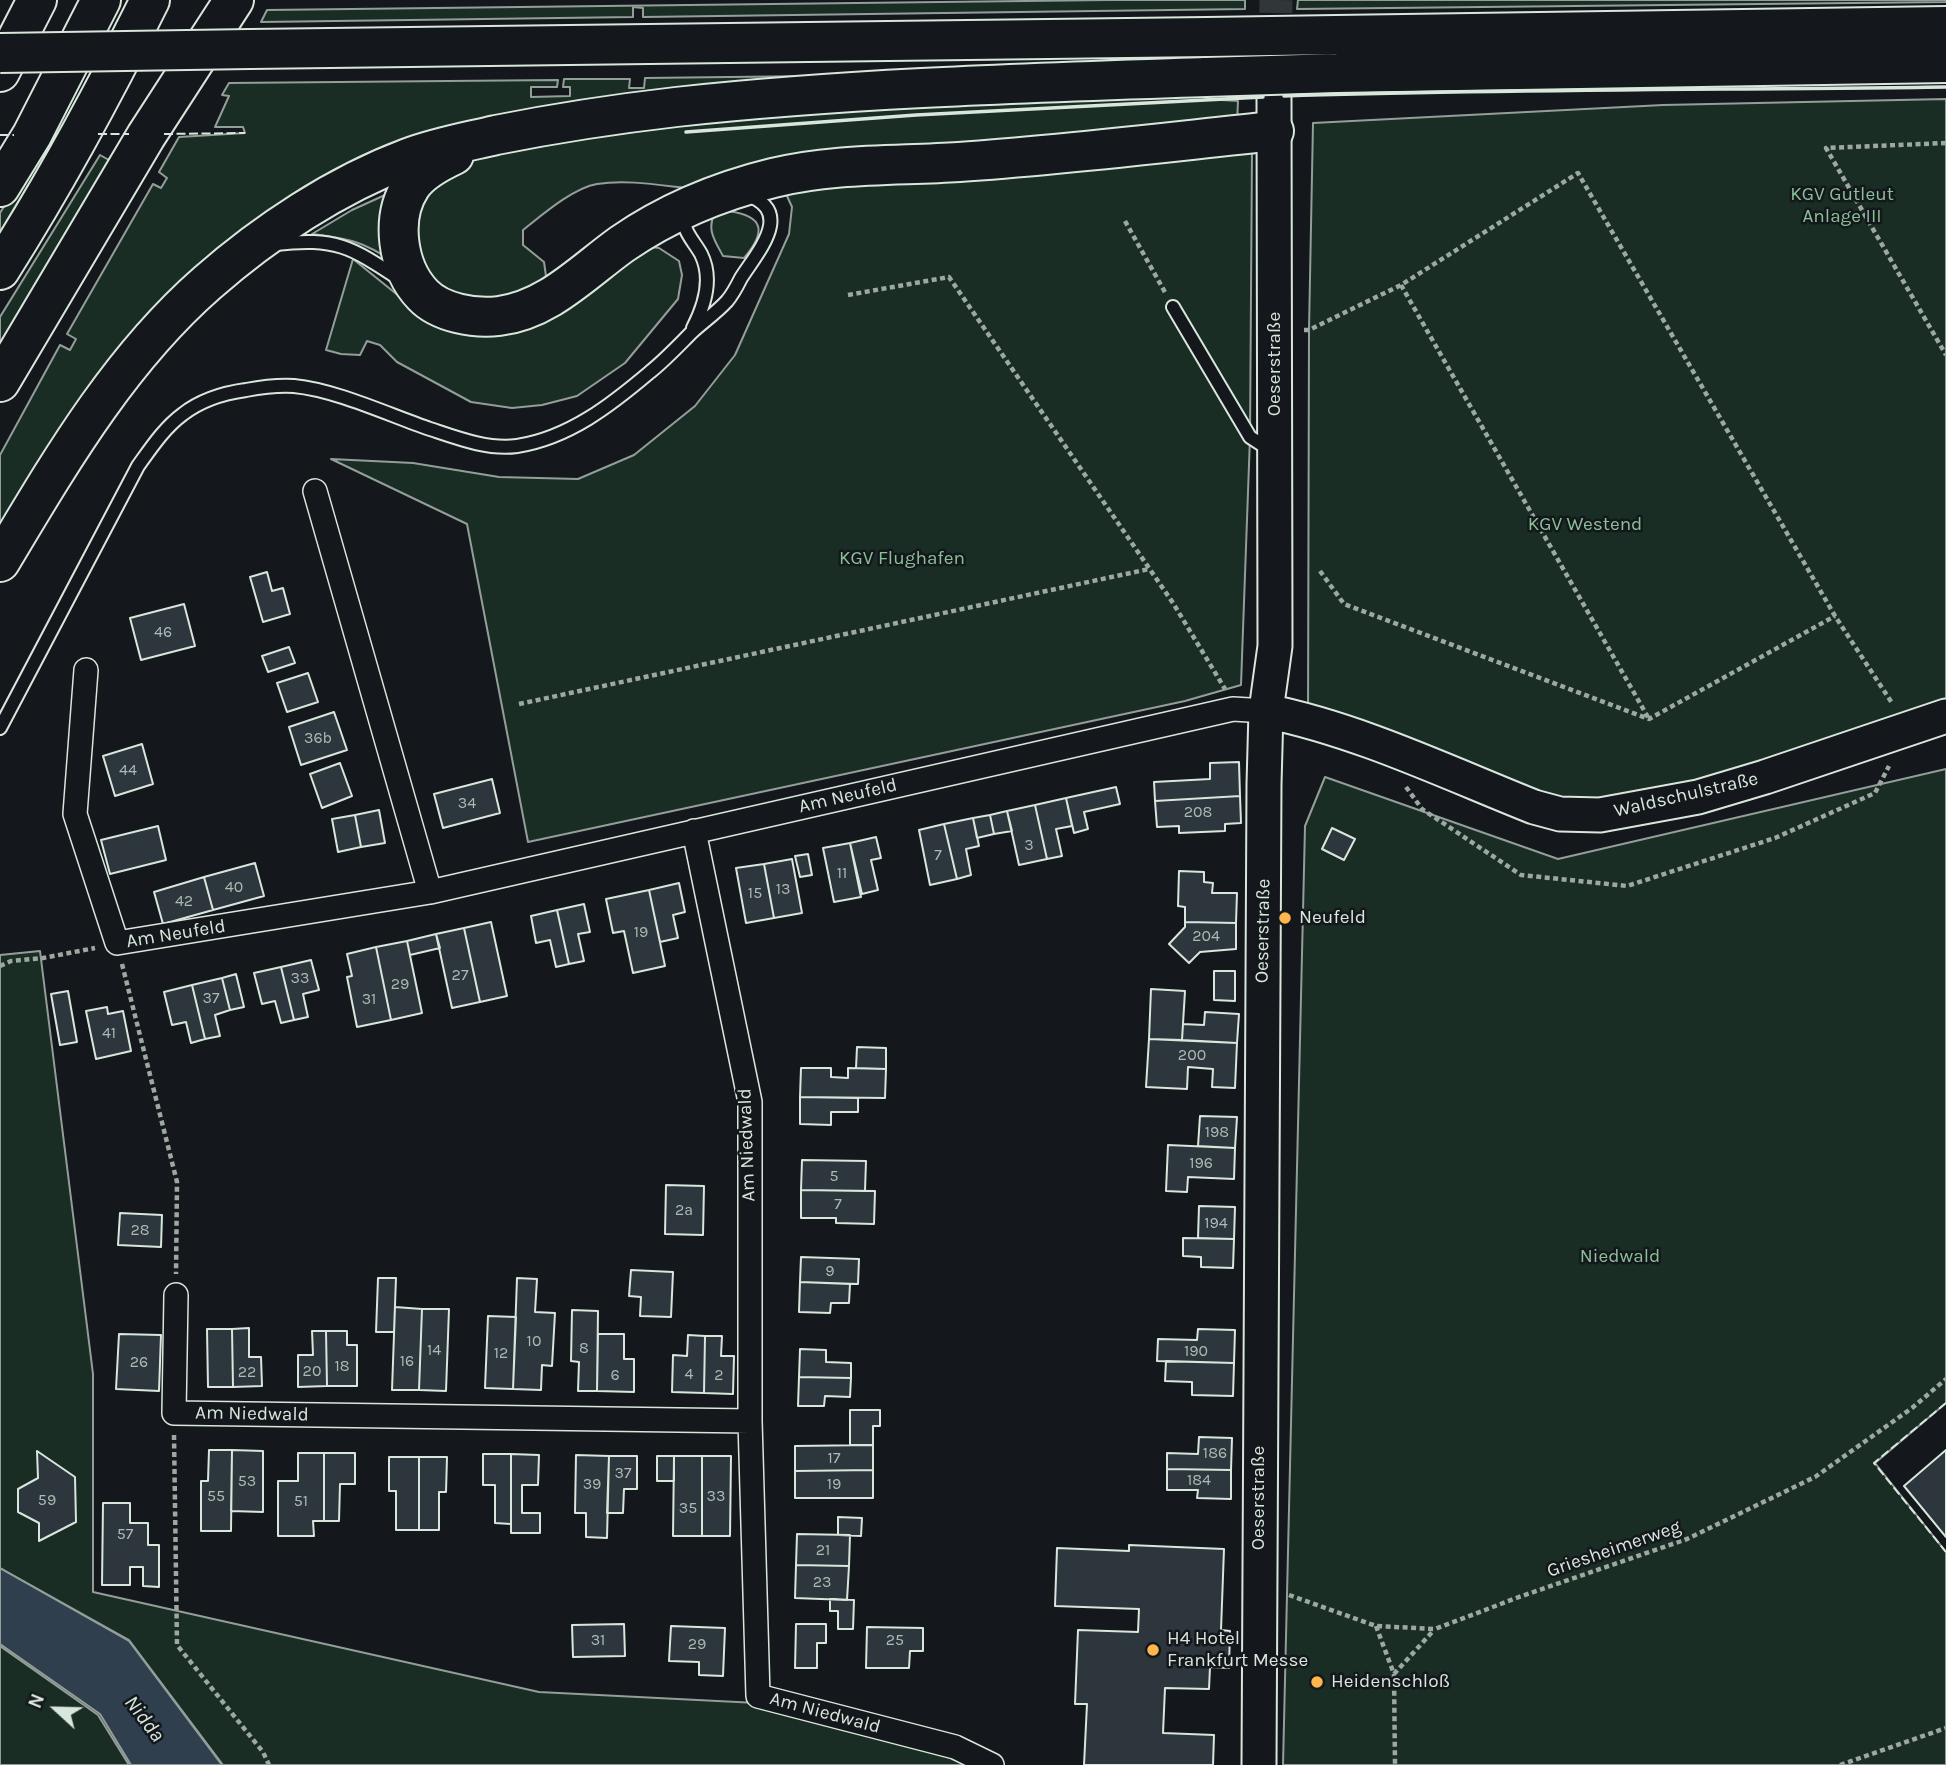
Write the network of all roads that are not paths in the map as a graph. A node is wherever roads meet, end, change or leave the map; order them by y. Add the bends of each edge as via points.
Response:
1 (37, 0) edge
2 (101, 0) edge
3 (149, 0) edge
4 (215, 0) edge
5 (234, 0) edge
6 (1946, 26) edge
7 (0, 53) edge
8 (1946, 63) edge
9 (0, 72) edge
10 (1274, 114) joint
11 (146, 136) junction
12 (495, 136) junction
13 (0, 187) edge
14 (735, 190) junction
15 (698, 203) junction
16 (254, 246) junction
17 (0, 270) edge
18 (423, 295) junction
19 (1173, 307) road end
20 (689, 335) junction
21 (0, 383) edge
22 (1274, 453) junction
23 (315, 491) dead end
24 (0, 562) edge
25 (86, 670) dead end
26 (1266, 711) junction
27 (1946, 716) edge
28 (0, 728) edge
29 (694, 831) junction
30 (430, 892) junction
31 (176, 1294) road end
32 (750, 1421) junction
33 (992, 1765) edge
34 (1259, 1765) edge

1 - 9 highway
2 - 13 highway
3 - 17 highway via 40,207
4 - 11 highway
5 - 11 highway
6 - 7 highway, bridge
8 - 12 highway, bridge via 1336,73 957,87 751,99 578,119
10 - 14 highway via 961,162 827,169
10 - 22 street, Oeserstraße
11 - 21 highway
12 - 16 highway via 405,159 329,196
12 - 18 highway via 422,173 411,186 401,209 400,251
14 - 15 highway
14 - 20 lane via 758,200 771,213 767,239 728,300
15 - 18 highway via 623,244 551,298 530,308 473,316 453,312
15 - 20 lane via 683,218 701,255 708,284
16 - 18 lane via 301,241 350,248
16 - 24 highway via 208,282 134,359 93,412
19 - 22 lane via 1250,437
20 - 28 lane via 619,398 576,426 515,446 454,437 294,386 231,392 201,402 181,415 138,466
22 - 26 street, Oeserstraße via 1275,646
23 - 30 street
25 - 30 street, Am Neufeld via 75,814 117,943
26 - 27 street, Waldschulstraße via 1372,742 1534,807 1587,815 1698,797
26 - 29 street, Am Neufeld via 1233,709
26 - 34 street, Oeserstraße
29 - 30 street, Am Neufeld
29 - 32 street, Am Niedwald via 750,1102
31 - 32 street, Am Niedwald via 174,1413
32 - 33 street, Am Niedwald via 758,1696 955,1747

